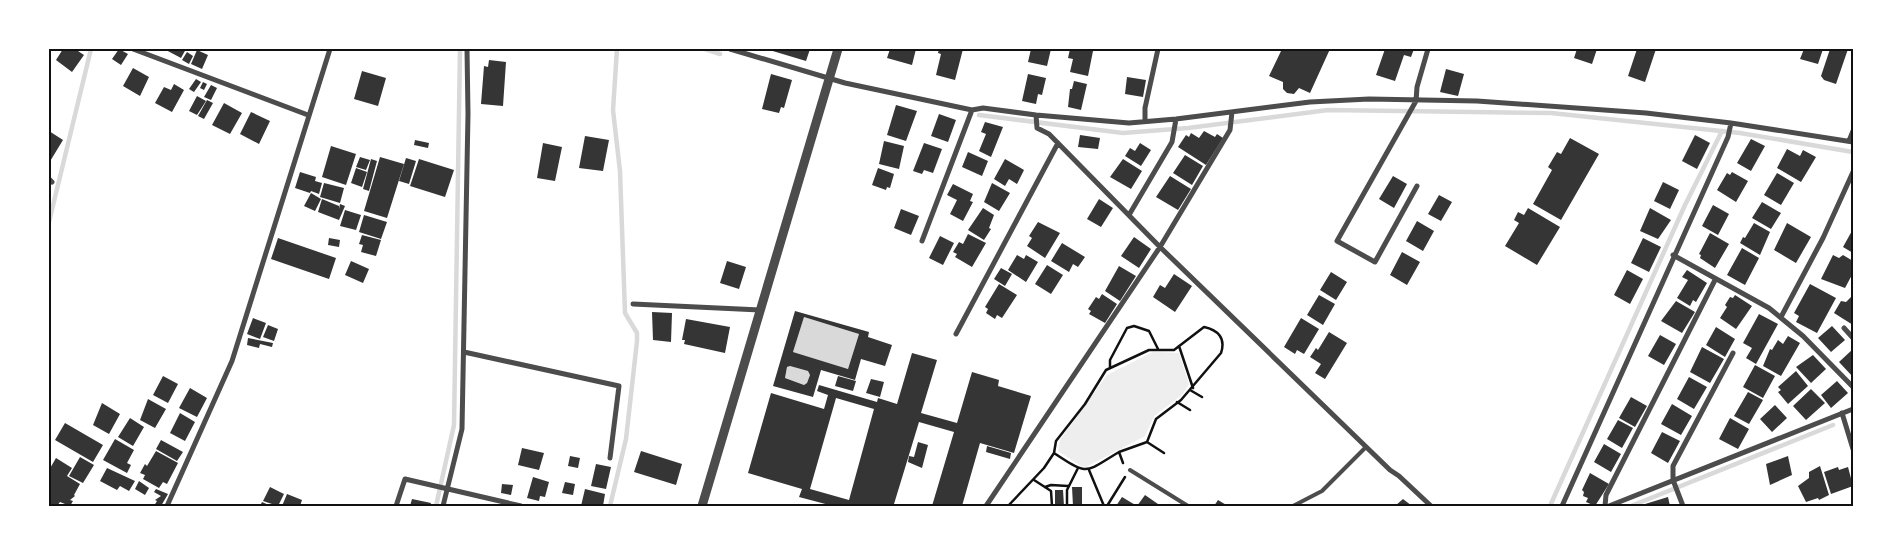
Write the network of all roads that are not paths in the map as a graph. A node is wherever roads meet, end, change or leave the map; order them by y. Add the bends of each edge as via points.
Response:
1 (133, 49) edge
2 (330, 49) edge
3 (467, 49) edge
4 (730, 49) edge
5 (838, 49) edge
6 (1158, 49) edge
7 (1428, 49) edge
8 (830, 78) junction
9 (1416, 101) junction
10 (972, 110) junction
11 (308, 115) junction
12 (1232, 116) junction
13 (1036, 117) junction
14 (1145, 121) junction
15 (1176, 122) junction
16 (1731, 123) junction
17 (1853, 131) edge
18 (1851, 141) edge
19 (1058, 143) junction
20 (1853, 172) edge
21 (1417, 186) dead end
22 (1129, 216) junction
23 (922, 241) dead end
24 (1160, 247) junction
25 (1673, 255) junction
26 (1715, 280) junction
27 (633, 304) dead end
28 (760, 310) junction
29 (1781, 317) junction
30 (1844, 328) dead end
31 (956, 334) dead end
32 (1853, 338) edge
33 (464, 352) junction
34 (1733, 353) dead end
35 (1853, 387) edge
36 (1853, 409) edge
37 (1842, 413) junction
38 (1366, 448) junction
39 (1853, 449) edge
40 (610, 458) dead end
41 (1130, 470) road end
42 (1674, 480) junction
43 (442, 488) junction
44 (167, 506) edge
45 (396, 506) edge
46 (443, 506) edge
47 (522, 506) edge
48 (702, 506) edge
49 (986, 506) edge
50 (1188, 506) edge
51 (1293, 506) edge
52 (1431, 506) edge
53 (1562, 506) edge
54 (1605, 506) edge
55 (1609, 506) edge
56 (1683, 506) edge

1 - 11 street
2 - 11 street
3 - 33 street
4 - 8 street
5 - 8 street
6 - 14 street
7 - 9 street
8 - 10 street
8 - 28 street
9 - 12 street via 1310,102
9 - 16 street via 1547,105
9 - 21 street via 1337,241 1375,262
10 - 13 street via 982,108
10 - 23 street
11 - 44 street via 232,362
12 - 15 street
12 - 24 street via 1231,127
13 - 14 street via 1129,123
13 - 19 street via 1035,126
14 - 15 street
15 - 22 street via 1172,142
16 - 18 street
16 - 25 street via 1728,137
17 - 18 street
19 - 22 street
19 - 31 street
20 - 29 street
22 - 24 street
24 - 38 street
24 - 49 street
25 - 26 street
25 - 53 street
26 - 29 street
26 - 54 street via 1606,495
27 - 28 street
28 - 48 street
29 - 35 street
30 - 32 street
33 - 40 street via 619,386
33 - 43 street via 462,429
34 - 42 street via 1672,466
36 - 37 street
37 - 39 street
37 - 42 street
38 - 51 lane via 1322,491
38 - 52 street
41 - 50 lane
42 - 55 street
42 - 56 street
43 - 45 street via 405,478
43 - 46 street
43 - 47 street

